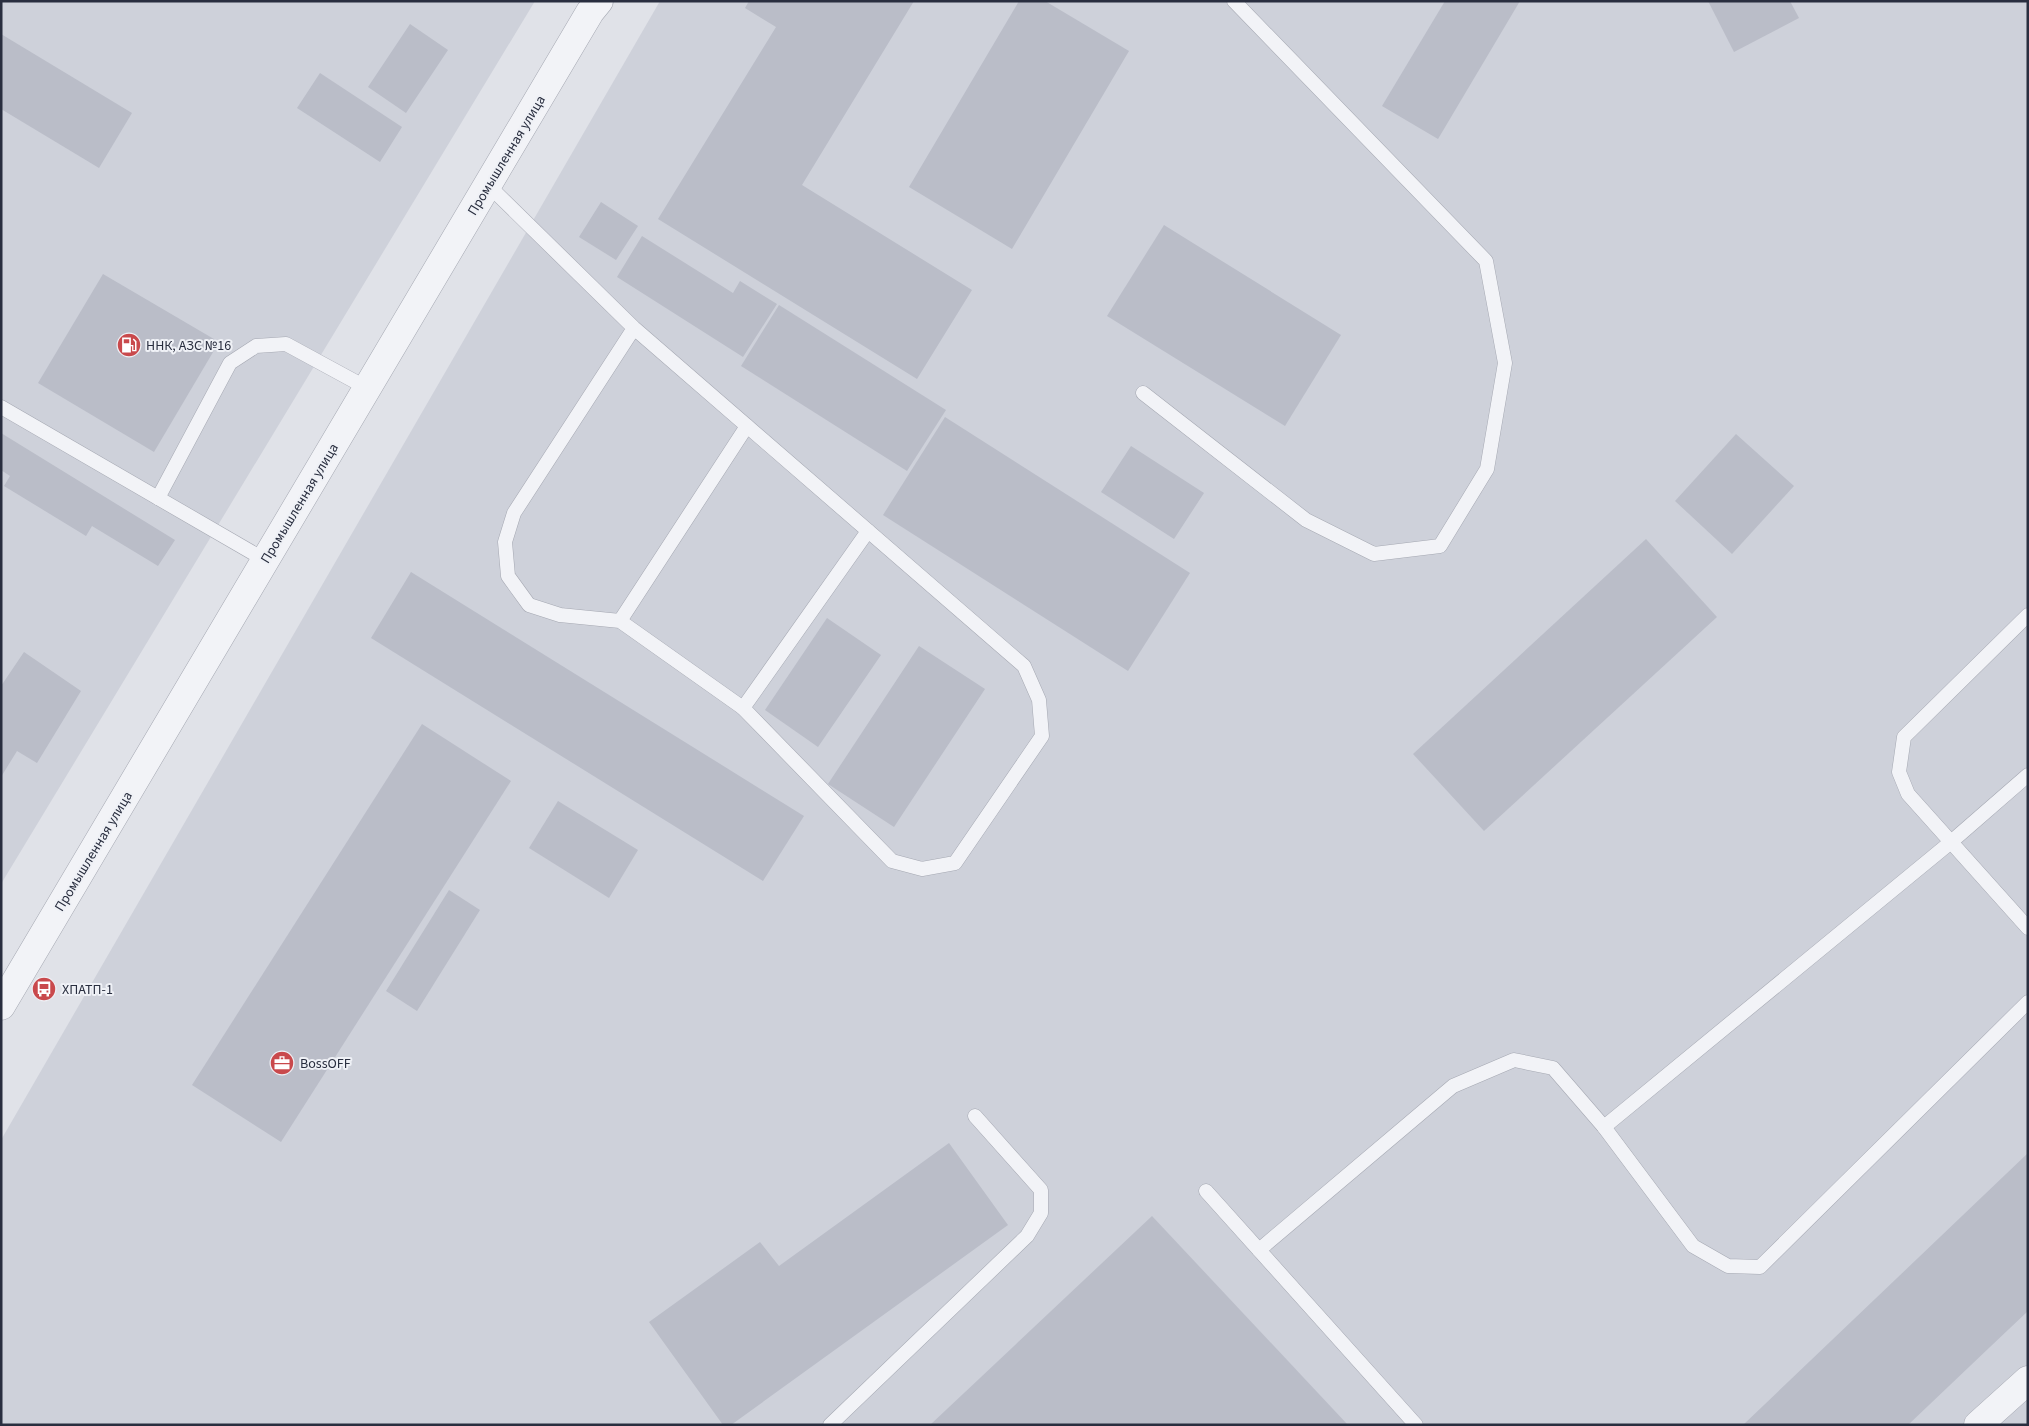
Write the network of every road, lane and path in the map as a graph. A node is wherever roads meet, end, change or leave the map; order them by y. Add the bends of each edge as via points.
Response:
1 (599, 1) edge
2 (1234, 1) edge
3 (488, 185) junction
4 (634, 328) junction
5 (367, 388) junction
6 (1143, 393) dead end
7 (1, 407) edge
8 (747, 426) junction
9 (158, 498) junction
10 (868, 531) junction
11 (266, 560) junction
12 (2028, 615) edge
13 (620, 621) junction
14 (743, 708) junction
15 (2028, 775) edge
16 (1952, 842) junction
17 (2028, 928) edge
18 (2028, 1002) edge
19 (1, 1006) edge
20 (975, 1116) dead end
21 (1604, 1127) junction
22 (1206, 1191) dead end
23 (1259, 1250) junction
24 (2028, 1380) edge
25 (830, 1425) edge
26 (1416, 1425) edge
27 (1978, 1425) edge

1 - 3 street, Промышленная улица
2 - 6 lane via 1486,261 1505,364 1487,469 1440,546 1374,554 1306,520
3 - 4 lane
3 - 5 street, Промышленная улица
4 - 8 lane
4 - 13 lane via 514,513 505,542 508,576 529,605 560,615
5 - 9 lane via 286,344 256,346 230,363
5 - 11 street, Промышленная улица
7 - 9 lane
8 - 10 lane
8 - 13 lane
9 - 11 lane
10 - 14 lane
10 - 14 lane via 1024,666 1039,700 1042,736 955,863 922,869 892,861
11 - 19 street, Промышленная улица
12 - 16 lane via 1904,737 1898,772 1908,794
13 - 14 lane
15 - 16 lane
16 - 17 lane
16 - 21 lane
18 - 21 lane via 1760,1267 1728,1266 1693,1246
20 - 25 lane via 1041,1190 1041,1213 1027,1236
21 - 23 lane via 1553,1068 1514,1060 1453,1086
22 - 23 lane
23 - 26 lane
24 - 27 street

